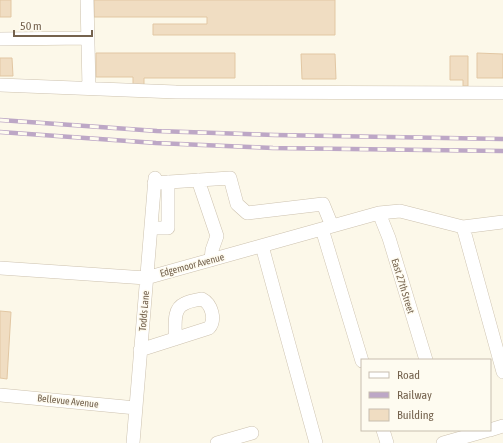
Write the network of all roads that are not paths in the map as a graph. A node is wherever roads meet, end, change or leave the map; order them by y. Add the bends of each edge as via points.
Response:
1 (87, 0) edge
2 (88, 38) junction
3 (0, 39) edge
4 (0, 85) edge
5 (89, 88) junction
6 (503, 93) edge
7 (198, 180) junction
8 (168, 182) junction
9 (379, 213) junction
10 (503, 222) edge
11 (463, 227) junction
12 (150, 228) junction
13 (327, 228) junction
14 (262, 246) junction
15 (212, 260) junction
16 (0, 268) edge
17 (146, 278) junction
18 (175, 339) dead end
19 (140, 350) junction
20 (361, 359) edge
21 (426, 359) edge
22 (503, 372) edge
23 (0, 395) edge
24 (136, 408) junction
25 (503, 426) edge
26 (491, 430) edge
27 (383, 431) edge
28 (485, 431) edge
29 (252, 433) dead end
30 (448, 439) edge
31 (133, 443) edge
32 (217, 443) edge
33 (316, 443) edge
34 (387, 443) edge

1 - 2 street
2 - 3 street
2 - 5 street
4 - 5 street
5 - 6 street via 176,92
7 - 8 street
7 - 13 street via 230,178 237,204 247,213 323,204
7 - 15 street via 217,236 212,250
8 - 12 street, Todds Lane via 155,181
8 - 12 street via 168,228
9 - 11 street, Edgemoor Avenue via 400,211
9 - 13 street, Edgemoor Avenue
9 - 21 street, East 27th Street
10 - 11 street
11 - 22 street
12 - 17 street, Todds Lane
13 - 14 street, Edgemoor Avenue
13 - 20 street
14 - 15 street, Edgemoor Avenue
14 - 33 street
15 - 17 street, Edgemoor Avenue
16 - 17 street, Edgemoor Avenue
17 - 19 street, Todds Lane
18 - 19 street
19 - 24 street, Todds Lane
23 - 24 street, Bellevue Avenue
24 - 31 street, Todds Lane
25 - 26 street
27 - 34 street
28 - 30 street
29 - 32 street

